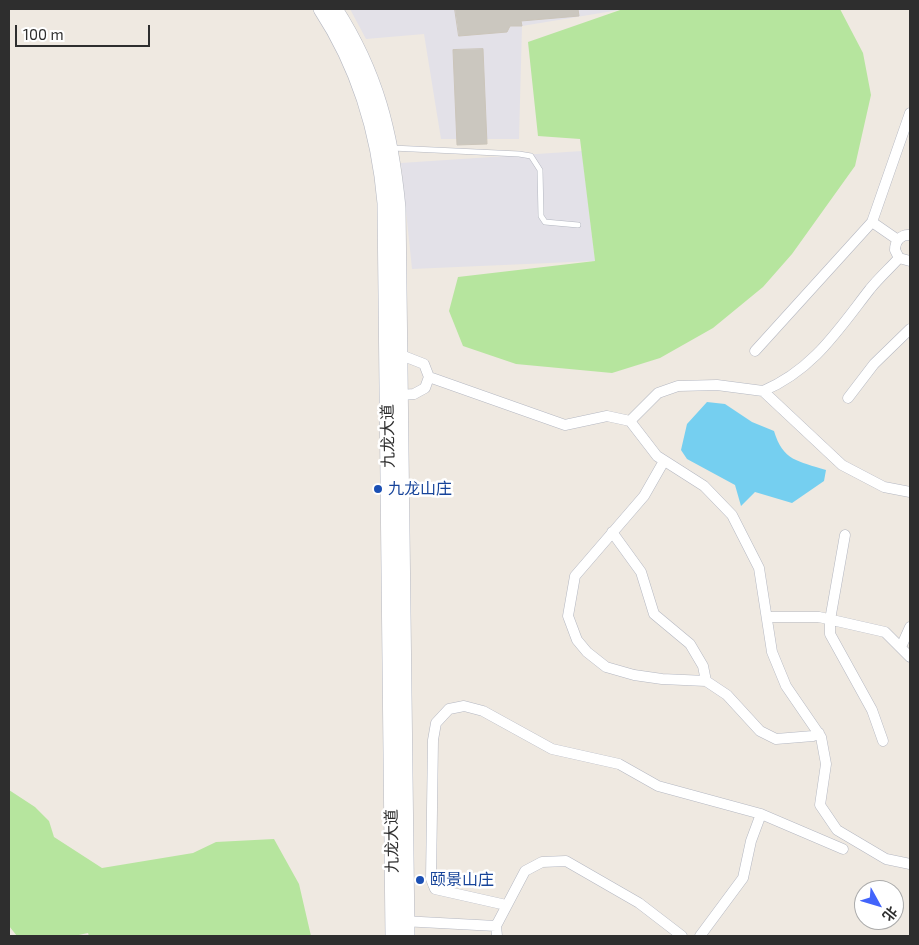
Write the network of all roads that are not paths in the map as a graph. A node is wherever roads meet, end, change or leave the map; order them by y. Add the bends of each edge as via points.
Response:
1 (321, 9) edge
2 (336, 9) edge
3 (910, 113) edge
4 (391, 148) junction
5 (872, 222) junction
6 (578, 225) dead end
7 (910, 235) edge
8 (898, 240) junction
9 (899, 258) junction
10 (910, 261) edge
11 (910, 329) edge
12 (755, 351) dead end
13 (401, 355) junction
14 (429, 377) junction
15 (394, 379) junction
16 (763, 391) junction
17 (401, 395) junction
18 (848, 398) dead end
19 (630, 421) junction
20 (664, 461) junction
21 (910, 492) edge
22 (612, 532) junction
23 (845, 535) dead end
24 (767, 617) junction
25 (830, 620) junction
26 (910, 627) edge
27 (901, 647) junction
28 (910, 657) edge
29 (706, 681) junction
30 (819, 733) junction
31 (884, 741) dead end
32 (761, 814) junction
33 (843, 849) dead end
34 (910, 864) edge
35 (506, 905) junction
36 (402, 926) edge
37 (496, 931) edge
38 (393, 936) edge
39 (682, 936) edge
40 (700, 936) edge

1 - 15 main road, 九龙大道 via 352,66 379,152
2 - 4 main road, 九龙大道 via 378,93
3 - 5 street
4 - 6 lane via 531,156 540,170 541,216 545,222
4 - 13 main road, 九龙大道 via 398,208
5 - 8 street
5 - 12 street
7 - 8 street
8 - 9 street via 895,250
9 - 10 street
9 - 16 street via 810,362 784,382
11 - 18 street via 874,364
13 - 14 street via 424,364
13 - 15 main road, 九龙大道
14 - 17 street via 425,388 414,394
14 - 19 street via 565,425 607,416
15 - 17 main road, 九龙大道
15 - 36 main road, 九龙大道
16 - 19 street via 717,385 678,386 658,393
16 - 21 street via 842,464 884,487
17 - 36 main road, 九龙大道
19 - 20 street
20 - 22 street via 644,496
20 - 24 street via 704,486 732,516 759,568
22 - 29 street via 641,572 654,614 690,644 703,666
22 - 29 street via 575,576 568,616 577,640 606,667 662,679
23 - 25 street
24 - 25 street
24 - 30 street via 772,652 786,686
25 - 27 street via 885,632
25 - 31 street via 830,634 872,710
26 - 27 street
27 - 28 street
29 - 30 street via 727,695 760,731 776,739
30 - 34 street via 826,764 820,805 837,830 886,859
32 - 33 street
32 - 35 street via 658,786 619,764 552,749 483,711 464,706 449,708 436,723 433,740 431,879 435,888 448,893
32 - 40 street via 743,878
35 - 37 street
35 - 39 street via 525,872 542,862 566,861 639,903
36 - 37 street
36 - 38 main road, 九龙大道

